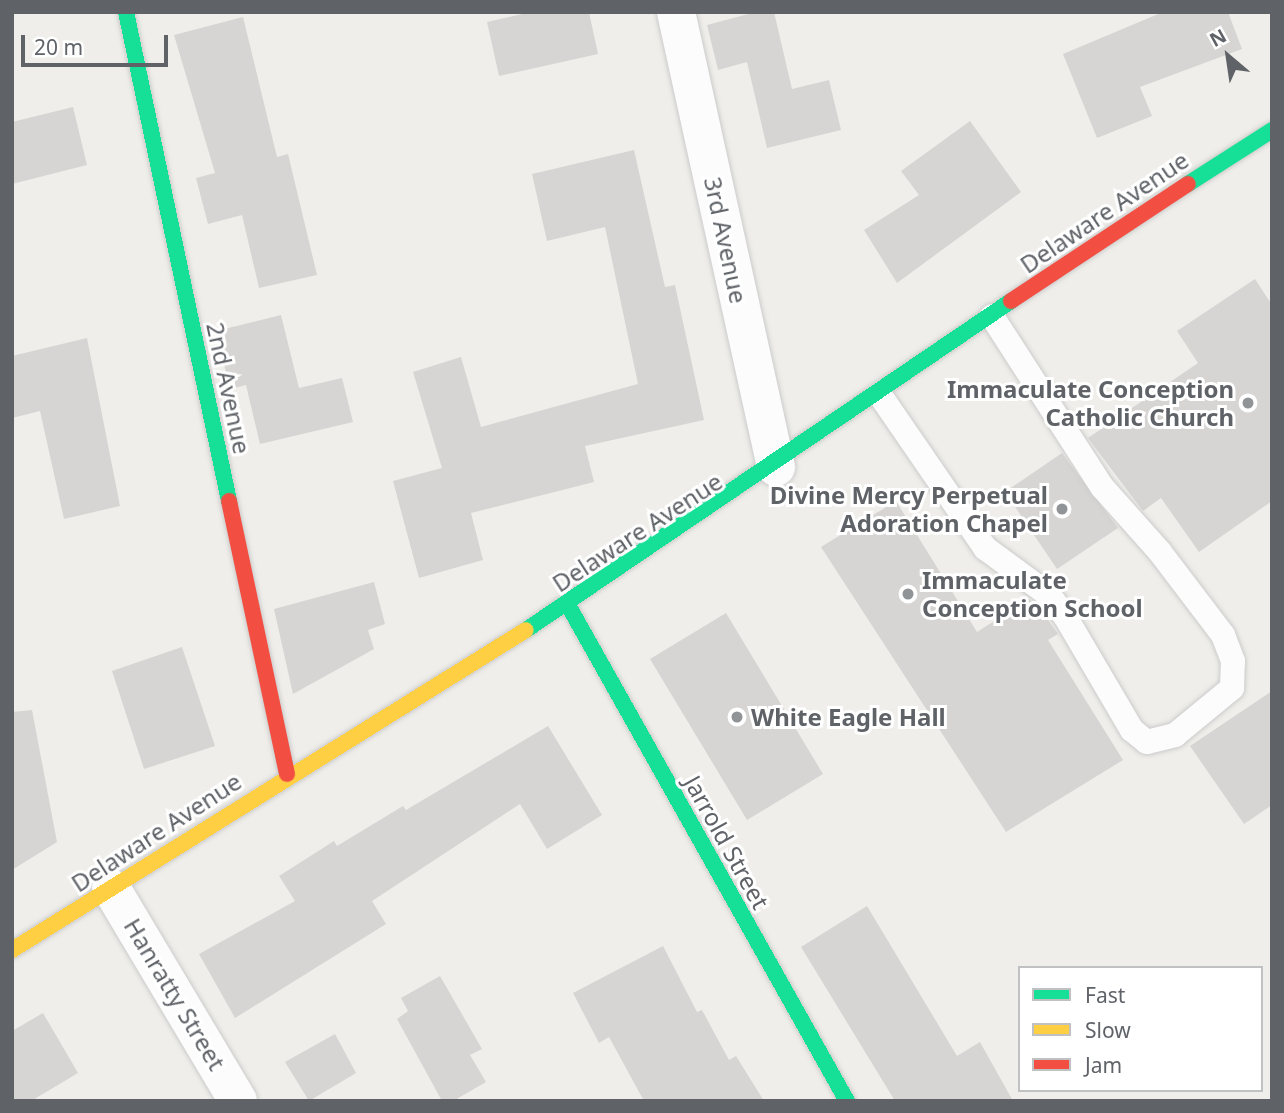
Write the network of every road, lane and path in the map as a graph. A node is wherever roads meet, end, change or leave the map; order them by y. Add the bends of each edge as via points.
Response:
1 (126, 12) edge
2 (676, 12) edge
3 (1272, 130) edge
4 (992, 316) junction
5 (880, 395) junction
6 (776, 467) junction
7 (568, 605) junction
8 (287, 774) junction
9 (111, 888) junction
10 (12, 950) edge
11 (238, 1101) edge
12 (847, 1101) edge

1 - 8 street, 2nd Avenue
2 - 6 street, 3rd Avenue
3 - 4 street, Delaware Avenue
4 - 5 street, Delaware Avenue
4 - 5 lane via 1101,487 1160,552 1223,635 1233,662 1232,688 1175,736 1147,742 1132,730 1057,606 985,548
5 - 6 street, Delaware Avenue
6 - 7 street, Delaware Avenue
7 - 8 street, Delaware Avenue
7 - 12 street, Jarrold Street
8 - 9 street, Delaware Avenue
9 - 10 street, Delaware Avenue
9 - 11 street, Hanratty Street

